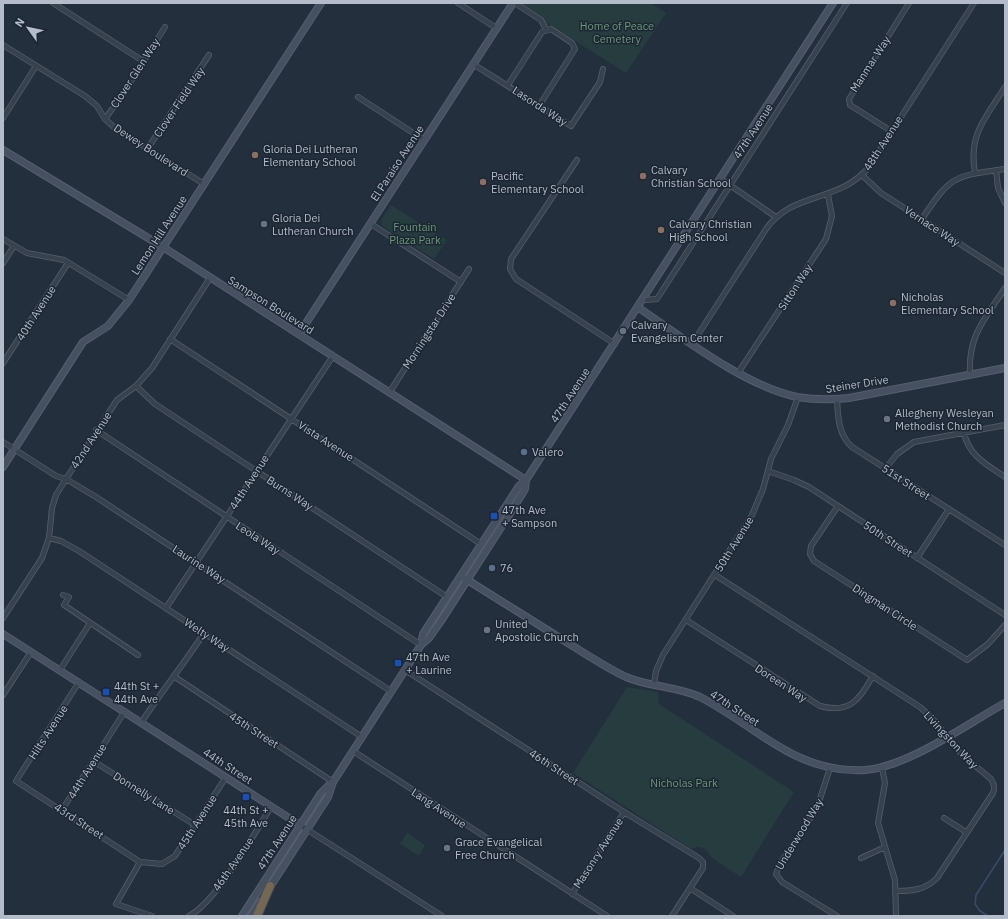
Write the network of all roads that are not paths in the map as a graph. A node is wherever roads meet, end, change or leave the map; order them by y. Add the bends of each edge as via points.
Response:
1 (53, 3) edge
2 (321, 3) edge
3 (458, 3) edge
4 (514, 3) edge
5 (834, 3) edge
6 (847, 3) edge
7 (909, 3) edge
8 (974, 3) edge
9 (165, 27) dead end
10 (496, 28) junction
11 (546, 29) junction
12 (3, 44) edge
13 (209, 55) dead end
14 (144, 61) junction
15 (473, 64) junction
16 (36, 66) junction
17 (603, 69) dead end
18 (508, 85) junction
19 (1005, 87) edge
20 (358, 97) dead end
21 (539, 106) junction
22 (3, 118) edge
23 (105, 119) junction
24 (891, 131) junction
25 (424, 140) junction
26 (148, 148) junction
27 (3, 150) edge
28 (577, 160) dead end
29 (1005, 169) edge
30 (996, 170) junction
31 (975, 172) junction
32 (862, 175) junction
33 (721, 179) junction
34 (204, 184) junction
35 (730, 185) junction
36 (828, 195) junction
37 (1005, 203) edge
38 (776, 217) junction
39 (922, 219) junction
40 (371, 224) junction
41 (3, 239) edge
42 (14, 246) junction
43 (162, 247) junction
44 (3, 263) edge
45 (68, 263) junction
46 (469, 269) dead end
47 (1005, 273) edge
48 (210, 278) junction
49 (462, 282) junction
50 (1005, 288) edge
51 (129, 300) junction
52 (644, 300) junction
53 (639, 308) junction
54 (299, 334) junction
55 (170, 339) junction
56 (615, 344) junction
57 (692, 344) junction
58 (333, 356) junction
59 (3, 363) edge
60 (1005, 368) edge
61 (738, 373) junction
62 (970, 374) junction
63 (136, 386) junction
64 (389, 392) junction
65 (798, 397) junction
66 (837, 399) junction
67 (291, 418) junction
68 (1005, 424) edge
69 (96, 430) junction
70 (964, 433) junction
71 (3, 442) edge
72 (14, 449) junction
73 (3, 467) edge
74 (886, 468) junction
75 (256, 471) junction
76 (768, 471) junction
77 (1005, 477) edge
78 (66, 479) junction
79 (526, 480) junction
80 (838, 506) junction
81 (949, 509) junction
82 (226, 517) junction
83 (49, 538) junction
84 (481, 544) junction
85 (1005, 545) edge
86 (917, 558) junction
87 (196, 562) junction
88 (715, 575) junction
89 (461, 576) junction
90 (468, 580) junction
91 (63, 595) dead end
92 (447, 597) junction
93 (166, 608) junction
94 (1005, 615) edge
95 (3, 618) edge
96 (686, 620) junction
97 (90, 623) junction
98 (1005, 625) edge
99 (3, 634) edge
100 (204, 634) junction
101 (430, 638) junction
102 (421, 645) junction
103 (31, 652) junction
104 (138, 655) dead end
105 (60, 670) junction
106 (405, 670) junction
107 (873, 676) junction
108 (174, 677) junction
109 (80, 682) junction
110 (654, 684) junction
111 (392, 692) junction
112 (3, 695) edge
113 (1005, 702) edge
114 (125, 711) junction
115 (141, 723) junction
116 (362, 737) junction
117 (946, 737) junction
118 (353, 751) junction
119 (93, 761) junction
120 (830, 768) junction
121 (882, 768) junction
122 (226, 777) junction
123 (16, 781) joint
124 (333, 782) junction
125 (271, 807) junction
126 (62, 810) junction
127 (624, 812) junction
128 (944, 818) dead end
129 (195, 825) junction
130 (300, 825) junction
131 (306, 830) junction
132 (966, 832) junction
133 (885, 847) junction
134 (861, 858) dead end
135 (140, 862) junction
136 (270, 886) junction
137 (690, 888) junction
138 (896, 892) junction
139 (572, 894) junction
140 (152, 916) edge
141 (189, 916) edge
142 (242, 916) edge
143 (250, 916) edge
144 (257, 916) edge
145 (442, 916) edge
146 (607, 916) edge
147 (672, 916) edge
148 (733, 916) edge
149 (837, 916) edge
150 (896, 916) edge

1 - 14 street
2 - 34 street, Lemon Hill Avenue
3 - 10 street
4 - 10 street, El Paraiso Avenue
4 - 11 street via 541,20
5 - 33 street, 47th Avenue
6 - 35 street, 47th Avenue
7 - 24 street, Manmar Way via 849,100 850,105
8 - 24 street, 48th Avenue
9 - 14 street, Clover Glen Way
10 - 15 street, El Paraiso Avenue
11 - 18 street
11 - 21 street via 551,29 572,43 575,49
12 - 16 street, Dewey Boulevard
13 - 26 street, Clover Field Way
14 - 23 street, Clover Glen Way
15 - 18 street, Lasorda Way
15 - 25 street, El Paraiso Avenue
16 - 22 street
16 - 23 street, Dewey Boulevard via 89,99
17 - 21 street, Lasorda Way via 600,82 571,126
18 - 21 street, Lasorda Way
19 - 31 street via 976,135 972,151
20 - 25 street
23 - 26 street, Dewey Boulevard via 116,129
24 - 32 street, 48th Avenue
25 - 40 street, El Paraiso Avenue
26 - 34 street, Dewey Boulevard
27 - 43 street, Sampson Boulevard
28 - 56 street via 512,259 510,269 516,279
29 - 30 street
30 - 31 street
30 - 37 street via 998,188
31 - 39 street via 956,178 945,186
32 - 36 street, 48th Avenue via 846,187
32 - 39 street, Vernace Way via 881,193
33 - 35 street
33 - 52 street, 47th Avenue
34 - 43 street, Lemon Hill Avenue
35 - 38 street
35 - 52 street, 47th Avenue via 657,299
36 - 38 street, 48th Avenue via 795,204
36 - 61 street, Sitton Way via 832,216 826,239
38 - 57 street, 48th Avenue
39 - 47 street, Vernace Way
40 - 49 street
40 - 54 street, El Paraiso Avenue
41 - 42 street
42 - 44 street
42 - 45 street via 27,253 54,257
43 - 48 street, Sampson Boulevard
43 - 51 street, Lemon Hill Avenue
45 - 51 street
45 - 59 street, 40th Avenue
46 - 49 street, Morningstar Drive
48 - 54 street, Sampson Boulevard
48 - 55 street, 42nd Avenue
49 - 64 street, Morningstar Drive
50 - 62 street via 974,338 970,354
51 - 72 street, Lemon Hill Avenue via 108,326 83,342
52 - 53 street, 47th Avenue
53 - 56 street, 47th Avenue
53 - 57 street, Steiner Drive
54 - 58 street, Sampson Boulevard
55 - 63 street, 42nd Avenue via 152,368
55 - 67 street, Vista Avenue
56 - 79 street, 47th Avenue
57 - 61 street, Steiner Drive
58 - 64 street, Sampson Boulevard
58 - 67 street, 44th Avenue
60 - 62 street, Steiner Drive
61 - 65 street, Steiner Drive via 765,386
62 - 66 street, Steiner Drive
63 - 69 street, 42nd Avenue via 117,400
63 - 75 street, Burns Way via 155,404
64 - 79 street, Sampson Boulevard
65 - 66 street, Steiner Drive
65 - 76 street, 50th Avenue
66 - 74 street, 51st Street via 839,424 845,439 856,450
67 - 75 street, 44th Avenue
67 - 84 street, Vista Avenue
68 - 70 street
69 - 78 street, 42nd Avenue
69 - 82 street, Leola Way
70 - 74 street via 909,444
70 - 77 street via 975,456
71 - 72 street, Laurine Way
72 - 73 street, Lemon Hill Avenue
72 - 78 street, Laurine Way via 56,476
74 - 81 street, 51st Street
75 - 82 street, 44th Avenue
75 - 92 street, Burns Way
76 - 80 street, 50th Street via 804,484
76 - 88 street, 50th Avenue via 752,515
78 - 83 street, 42nd Avenue via 56,495 52,508
78 - 87 street, Laurine Way
79 - 84 street, 47th Avenue via 519,486
79 - 90 street, 47th Avenue via 525,489
80 - 86 street, 50th Street
80 - 98 street, Dingman Circle via 811,546 810,554 814,561 967,660 988,644
81 - 85 street, 51st Street
81 - 86 street
82 - 87 street, 44th Avenue
82 - 102 street, Leola Way
83 - 93 street, Welty Way via 61,541 79,551
83 - 95 street, 42nd Avenue via 39,564
84 - 89 street, 47th Avenue
86 - 94 street, 50th Street
87 - 93 street, 44th Avenue
87 - 111 street, Laurine Way
88 - 96 street, 50th Avenue
88 - 107 street, Livingston Way
89 - 90 street, 47th Street
89 - 92 street, 47th Avenue
90 - 101 street, 47th Avenue
90 - 110 street, 47th Street via 608,668 634,680
91 - 97 street via 69,598 64,605
92 - 101 street via 448,603 433,627
92 - 102 street, 47th Avenue via 423,634
93 - 100 street, Welty Way
96 - 107 street, Doreen Way via 820,706 841,709 850,705
96 - 110 street, 50th Avenue via 659,662
97 - 104 street
97 - 105 street
99 - 103 street, 44th Street
100 - 108 street
100 - 116 street, Welty Way
101 - 102 street, 47th Avenue
102 - 106 street, 47th Avenue
103 - 105 street, 44th Street
103 - 112 street
105 - 109 street, 44th Street
106 - 111 street, 47th Avenue
106 - 127 street, 46th Street
107 - 117 street, Livingston Way via 924,710
108 - 115 street
108 - 124 street, 45th Street
109 - 114 street, 44th Street
109 - 123 street, Hilts Avenue
110 - 120 street, 47th Street via 699,697 790,754 817,766
111 - 116 street, 47th Avenue
113 - 117 street, 47th Street
114 - 115 street, 44th Street
114 - 119 street, 44th Avenue
115 - 122 street, 44th Street
116 - 118 street, 47th Avenue
117 - 121 street, 47th Street
117 - 132 street, Livingston Way via 994,783 993,793
118 - 124 street, 47th Avenue
118 - 139 street, Lang Avenue
119 - 126 street, 44th Avenue
119 - 129 street, Donnelly Lane
120 - 121 street, 47th Street
120 - 149 street, Underwood Way via 817,808 776,874 782,882
121 - 133 street via 885,783 878,823
122 - 125 street, 44th Street
122 - 129 street, 45th Avenue
123 - 126 street, 43rd Street
124 - 130 street, 47th Avenue via 321,793
124 - 131 street, 47th Avenue via 328,797
125 - 130 street, 44th Street
125 - 141 street, 46th Avenue via 225,878 196,912
126 - 135 street, 43rd Street
127 - 137 street, 46th Street via 703,862 703,868
127 - 139 street, Masonry Avenue
128 - 132 street
129 - 135 street, 45th Avenue via 171,859 157,864
130 - 131 street, 44th Street
130 - 142 street, 47th Avenue
131 - 136 street, 47th Avenue
131 - 145 street, 44th Street
132 - 138 street, Livingston Way via 933,882 919,890
133 - 134 street
133 - 138 street
135 - 140 street via 116,904
136 - 143 street, 47th Avenue
136 - 144 highway
137 - 147 street
137 - 148 street
138 - 150 street
139 - 146 street, Lang Avenue

